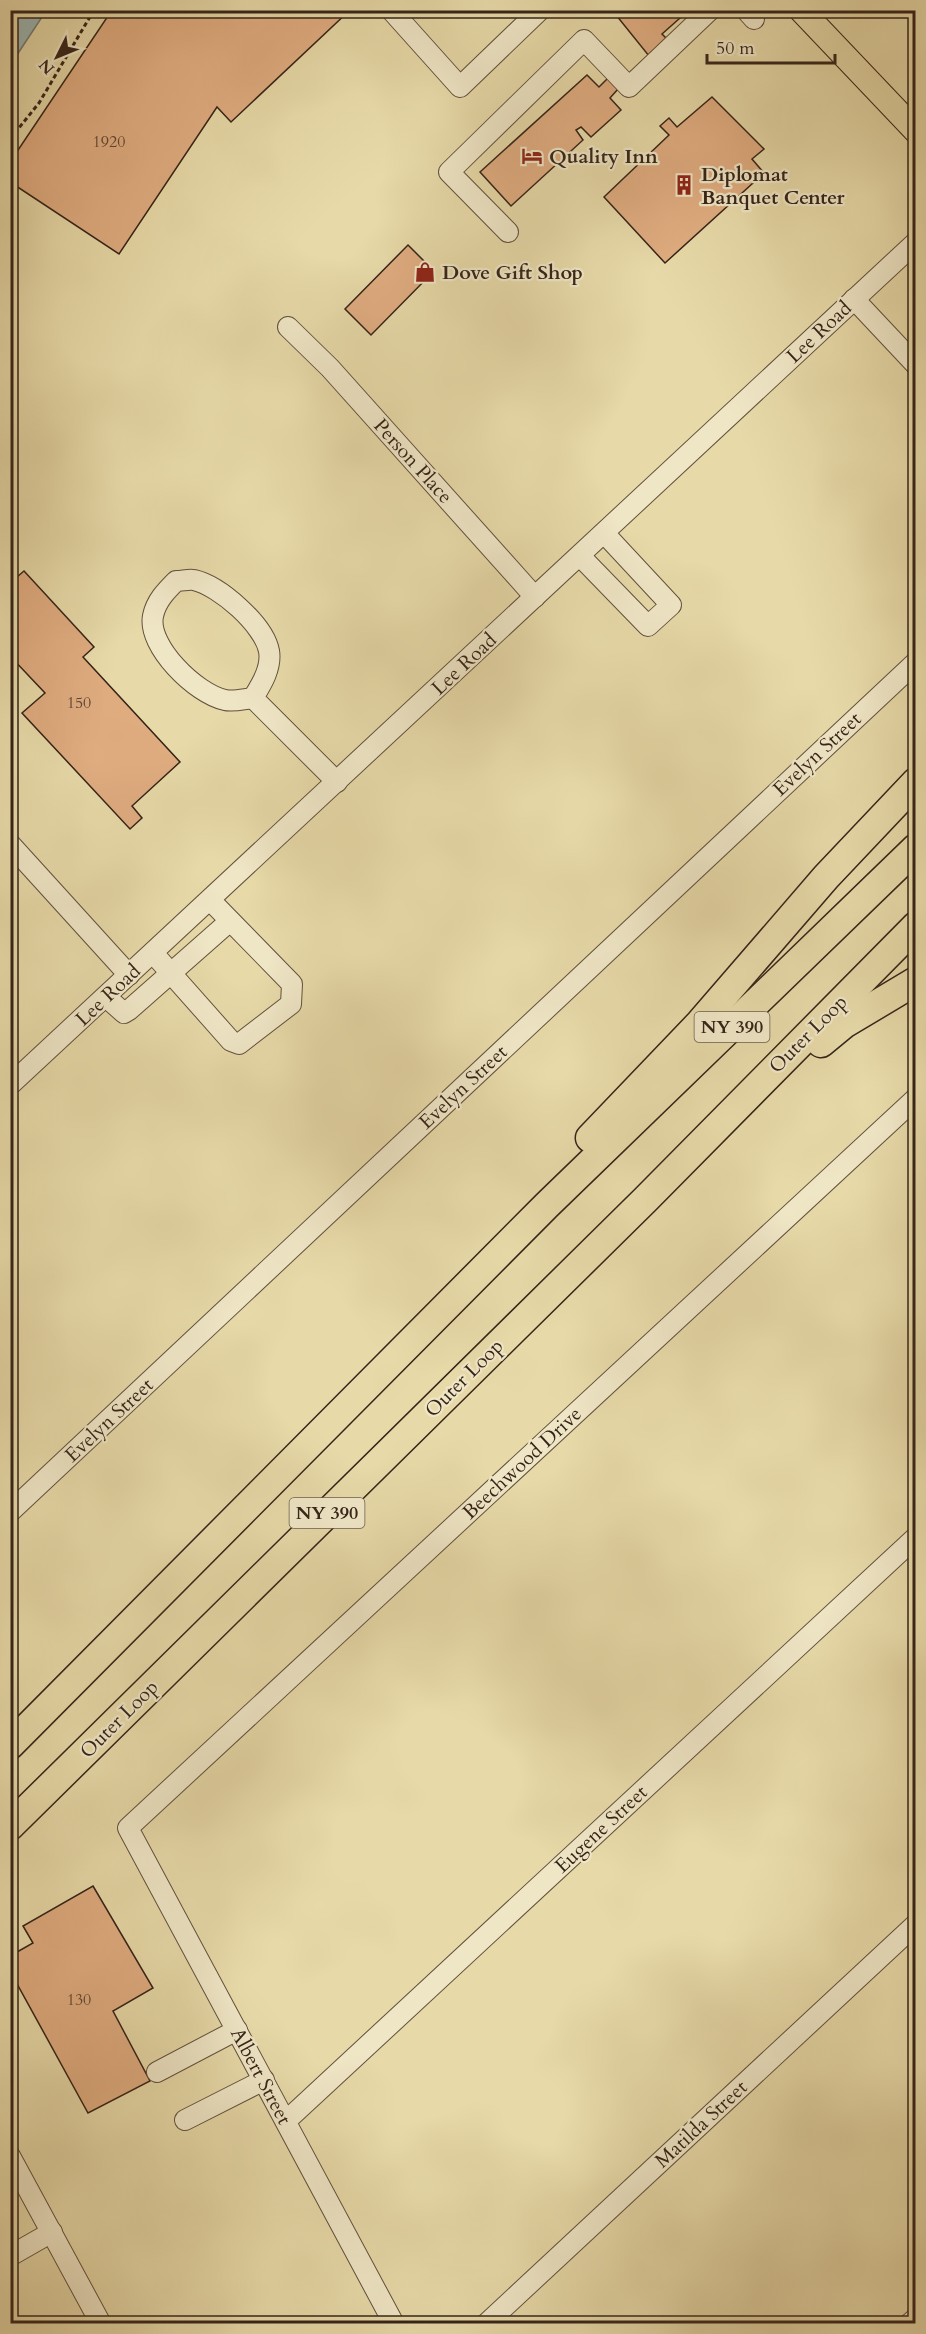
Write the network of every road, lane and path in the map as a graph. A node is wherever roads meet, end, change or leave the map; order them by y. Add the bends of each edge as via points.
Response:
1 (94, 10) edge
2 (391, 10) edge
3 (540, 10) edge
4 (711, 10) edge
5 (801, 10) edge
6 (915, 131) edge
7 (10, 139) edge
8 (508, 232) dead end
9 (915, 242) edge
10 (854, 299) junction
11 (288, 327) dead end
12 (915, 365) edge
13 (604, 533) junction
14 (580, 556) junction
15 (535, 597) junction
16 (915, 662) edge
17 (253, 698) junction
18 (337, 782) junction
19 (915, 782) edge
20 (10, 844) edge
21 (915, 848) edge
22 (210, 900) junction
23 (230, 921) junction
24 (915, 926) edge
25 (153, 953) junction
26 (129, 975) junction
27 (171, 975) junction
28 (915, 981) edge
29 (106, 997) junction
30 (10, 1085) edge
31 (915, 1098) edge
32 (645, 1200) junction
33 (547, 1205) junction
34 (10, 1512) edge
35 (915, 1537) edge
36 (10, 1745) edge
37 (10, 1827) edge
38 (128, 1828) joint
39 (915, 1924) edge
40 (237, 2030) junction
41 (158, 2072) dead end
42 (264, 2080) junction
43 (185, 2120) dead end
44 (286, 2121) junction
45 (10, 2156) edge
46 (52, 2232) junction
47 (10, 2256) edge
48 (915, 2318) edge
49 (101, 2324) edge
50 (394, 2324) edge
51 (486, 2324) edge
52 (909, 2324) edge

1 - 7 path via 39,103
2 - 3 street via 460,87
4 - 8 street via 628,87 584,40 449,172
5 - 6 main road
9 - 10 street, Lee Road
10 - 12 street
10 - 13 street, Lee Road
11 - 15 street, Person Place via 330,368
13 - 14 street, Lee Road
13 - 14 street via 671,605 648,626
14 - 15 street, Lee Road
15 - 18 street, Lee Road
16 - 34 street, Evelyn Street
17 - 17 street via 225,700 200,688 174,666 155,639 153,616 161,596 176,581 194,580 214,588 243,611 260,631 270,652 266,677
17 - 18 street
18 - 22 street, Lee Road
19 - 33 highway via 826,877 700,1023 586,1143
20 - 26 street
21 - 33 highway, NY 390
22 - 23 street
22 - 25 street, Lee Road
23 - 27 street
23 - 27 street via 292,984 291,1004 239,1044 231,1041
24 - 32 highway, Outer Loop / NY 390
25 - 26 street, Lee Road
25 - 27 street
26 - 29 street, Lee Road
27 - 29 street via 124,1013
28 - 32 highway via 844,1024
29 - 30 street, Lee Road
31 - 38 street, Beechwood Drive
32 - 37 highway, Outer Loop / NY 390
33 - 36 highway, NY 390
35 - 44 street, Eugene Street
38 - 40 street, Albert Street
39 - 51 street, Matilda Street
40 - 41 street
40 - 42 street, Albert Street
42 - 43 street
42 - 44 street, Albert Street
44 - 50 street, Albert Street
45 - 46 street
46 - 47 street
46 - 49 street
48 - 52 street

